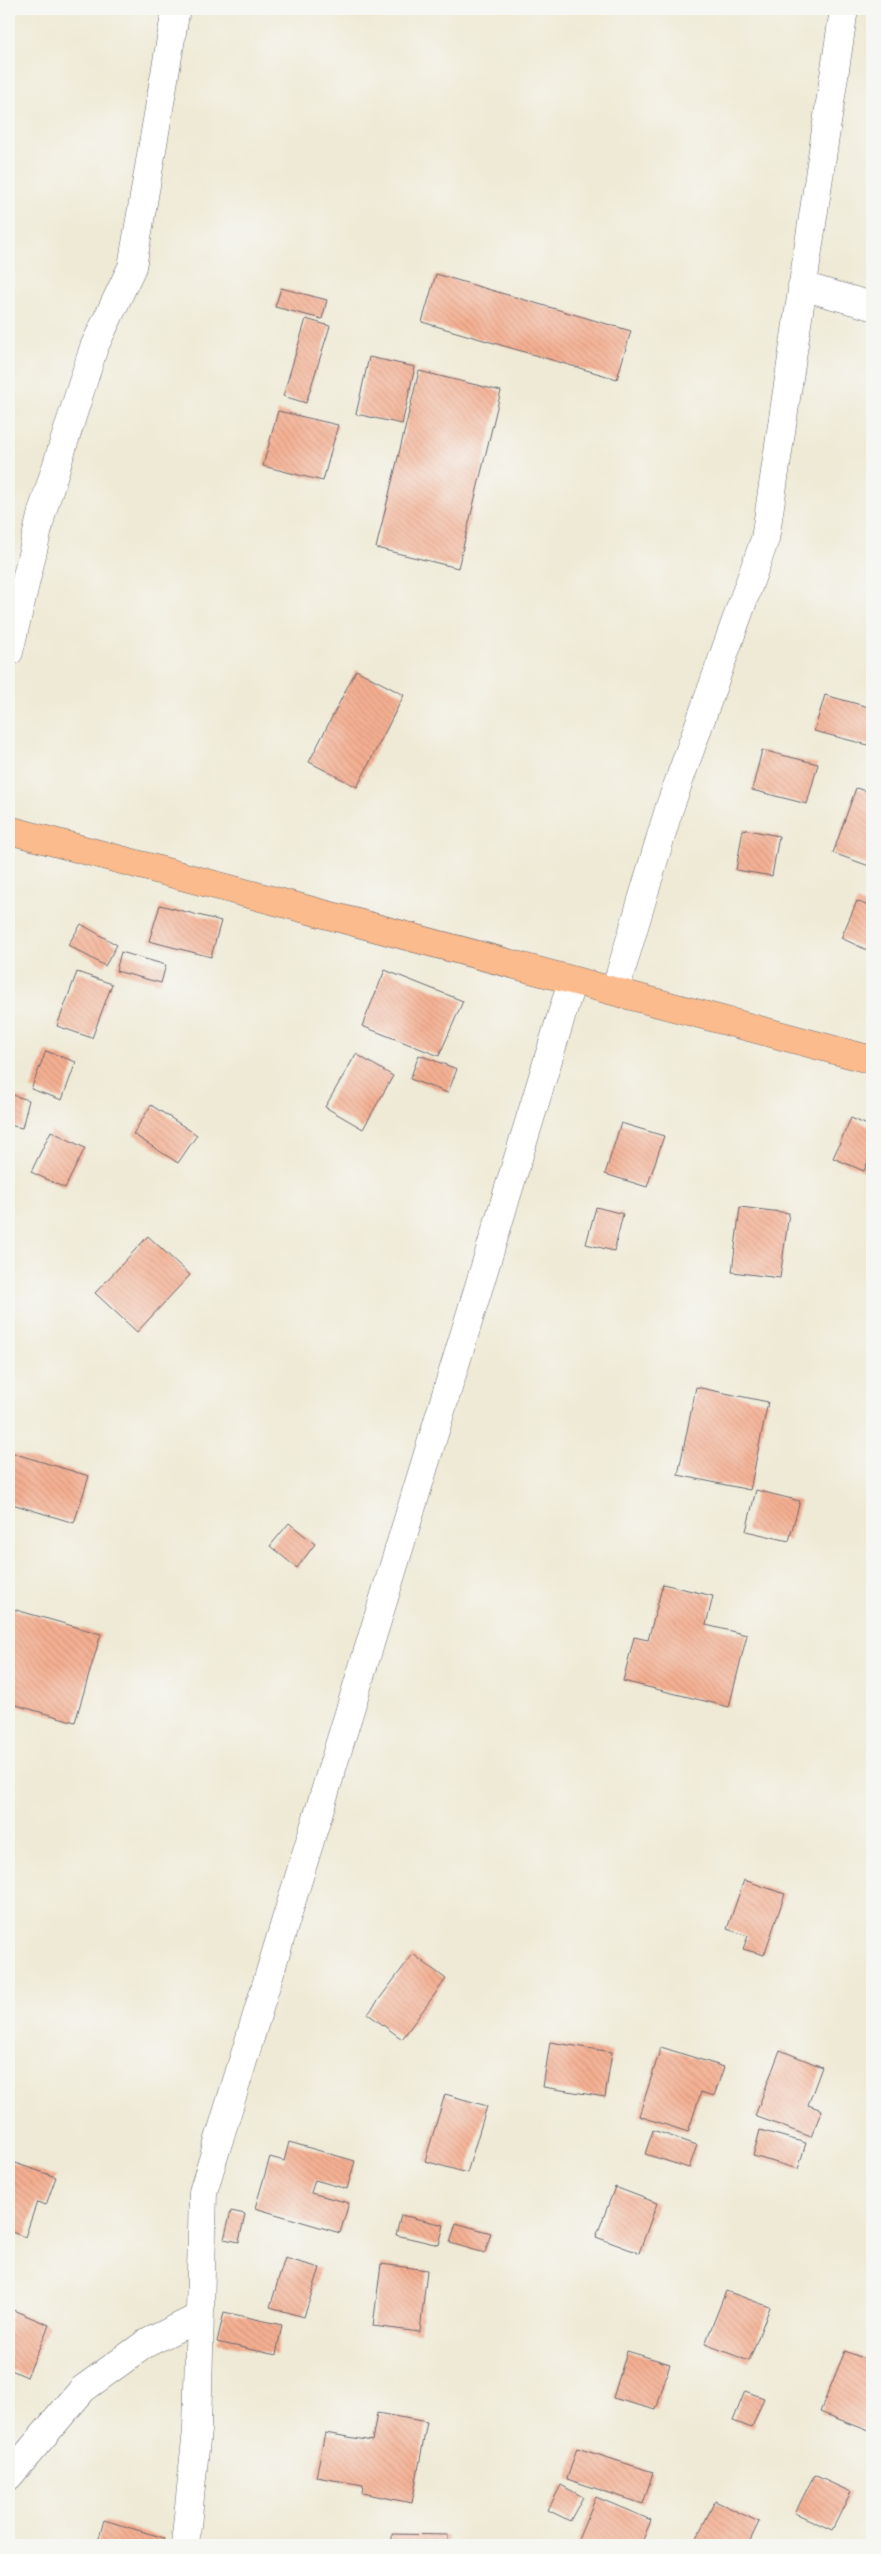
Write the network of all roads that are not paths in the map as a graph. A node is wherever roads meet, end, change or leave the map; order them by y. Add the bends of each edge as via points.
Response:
1 (176, 9) edge
2 (844, 9) edge
3 (802, 286) junction
4 (872, 306) edge
5 (9, 652) edge
6 (9, 830) edge
7 (572, 981) junction
8 (615, 991) junction
9 (872, 1060) edge
10 (199, 2317) junction
11 (9, 2476) edge
12 (185, 2545) edge

1 - 5 street via 132,267 94,347 42,512
2 - 3 street
3 - 4 street
3 - 8 street via 765,539 669,809
6 - 7 main road
7 - 8 main road
7 - 10 street via 203,2192
8 - 9 main road
10 - 11 street via 145,2344 83,2389
10 - 12 street via 197,2430

